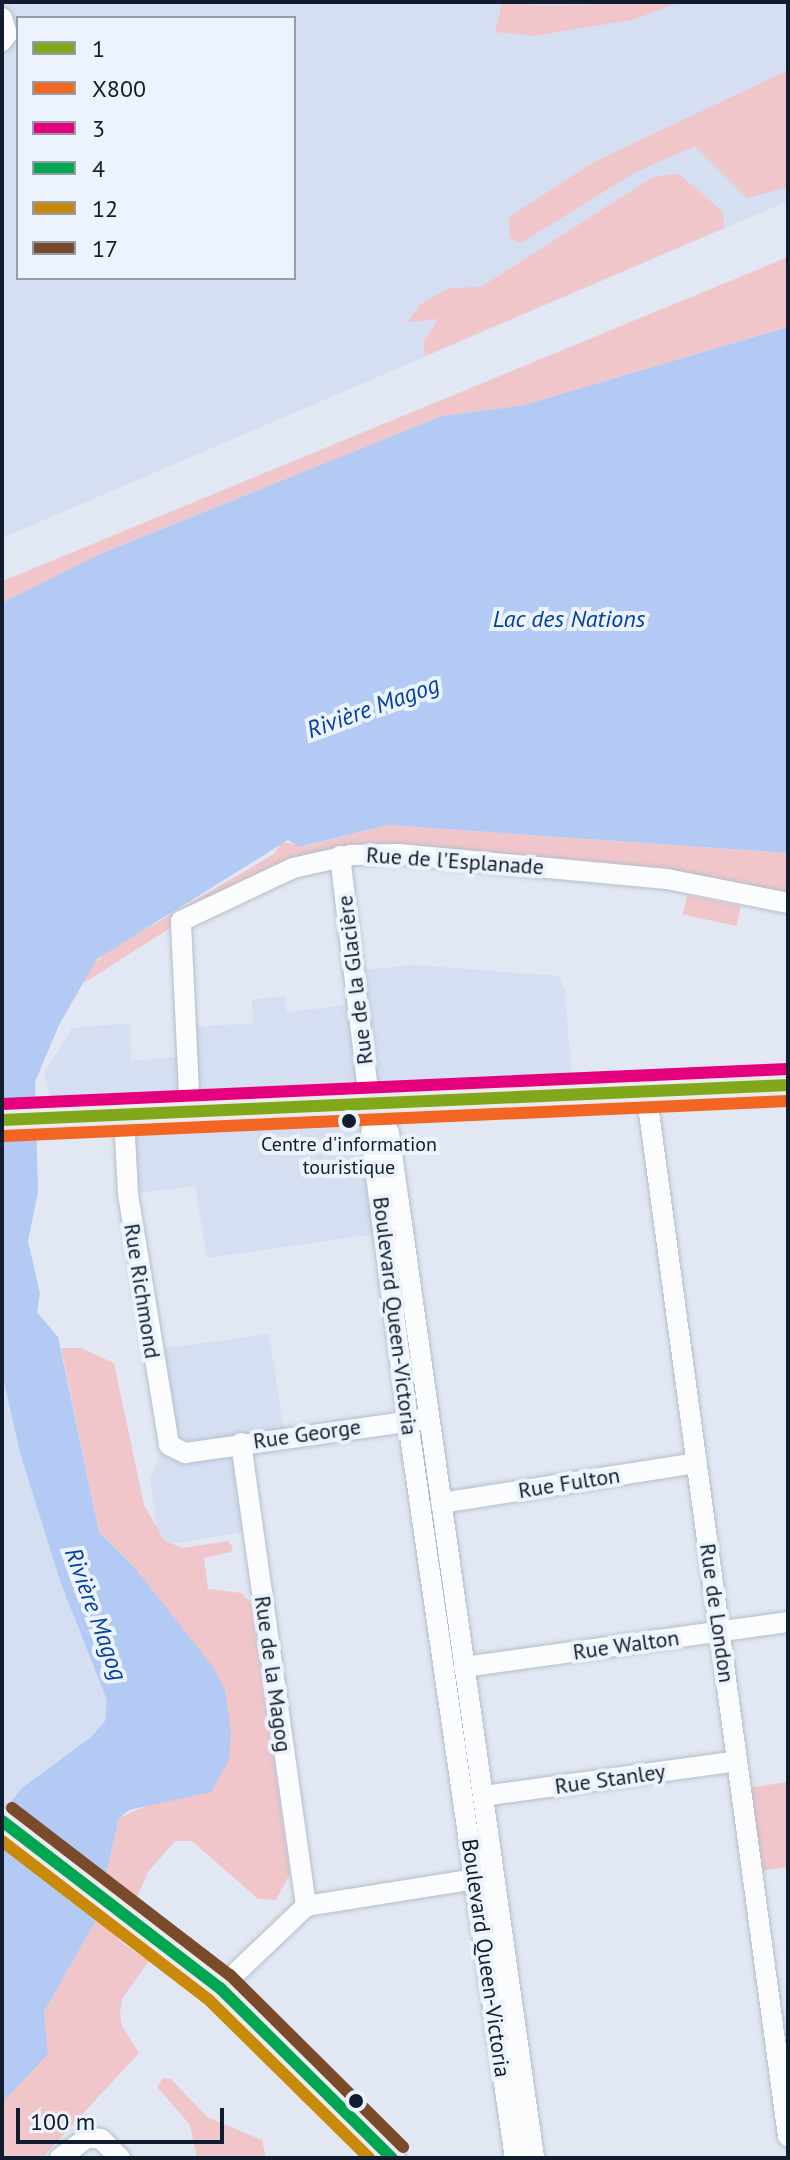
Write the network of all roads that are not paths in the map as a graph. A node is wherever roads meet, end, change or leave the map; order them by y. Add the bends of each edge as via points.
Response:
1 (340, 856) junction
2 (788, 903) edge
3 (788, 1085) edge
4 (646, 1090) junction
5 (375, 1103) junction
6 (190, 1114) junction
7 (124, 1117) junction
8 (2, 1120) edge
9 (419, 1420) junction
10 (241, 1443) junction
11 (185, 1453) joint
12 (697, 1463) junction
13 (441, 1503) junction
14 (788, 1622) edge
15 (720, 1632) junction
16 (464, 1667) junction
17 (737, 1761) junction
18 (483, 1796) junction
19 (2, 1821) edge
20 (474, 1879) junction
21 (306, 1906) junction
22 (220, 1988) junction
23 (788, 2136) edge
24 (60, 2158) edge
25 (120, 2158) edge
26 (392, 2158) edge
27 (515, 2158) edge
28 (534, 2158) edge

1 - 2 street, Rue de l'Esplanade via 398,854 651,877
1 - 5 street, Rue de la Glacière via 367,1082
1 - 6 street, Rue de l'Esplanade via 270,877 181,921
3 - 4 main road
4 - 5 main road
4 - 12 street, Rue de London
5 - 6 main road
5 - 9 street, Boulevard Queen-Victoria via 371,1137
6 - 7 main road
7 - 8 main road
7 - 11 street, Rue Richmond via 128,1194 164,1434 169,1445
9 - 10 street, Rue George
9 - 13 street, Boulevard Queen-Victoria
9 - 20 street, Boulevard Queen-Victoria
10 - 11 street, Rue George
10 - 21 street, Rue de la Magog
12 - 13 street, Rue Fulton
12 - 15 street, Rue de London
13 - 16 street, Boulevard Queen-Victoria
14 - 15 street, Rue Walton
15 - 16 street, Rue Walton
15 - 17 street, Rue de London
16 - 18 street, Boulevard Queen-Victoria
17 - 18 street, Rue Stanley
17 - 23 street, Rue de London
18 - 28 street, Boulevard Queen-Victoria
19 - 22 main road
20 - 21 street
20 - 27 street, Boulevard Queen-Victoria
21 - 22 street
22 - 26 main road
24 - 25 street via 88,2137 101,2139

